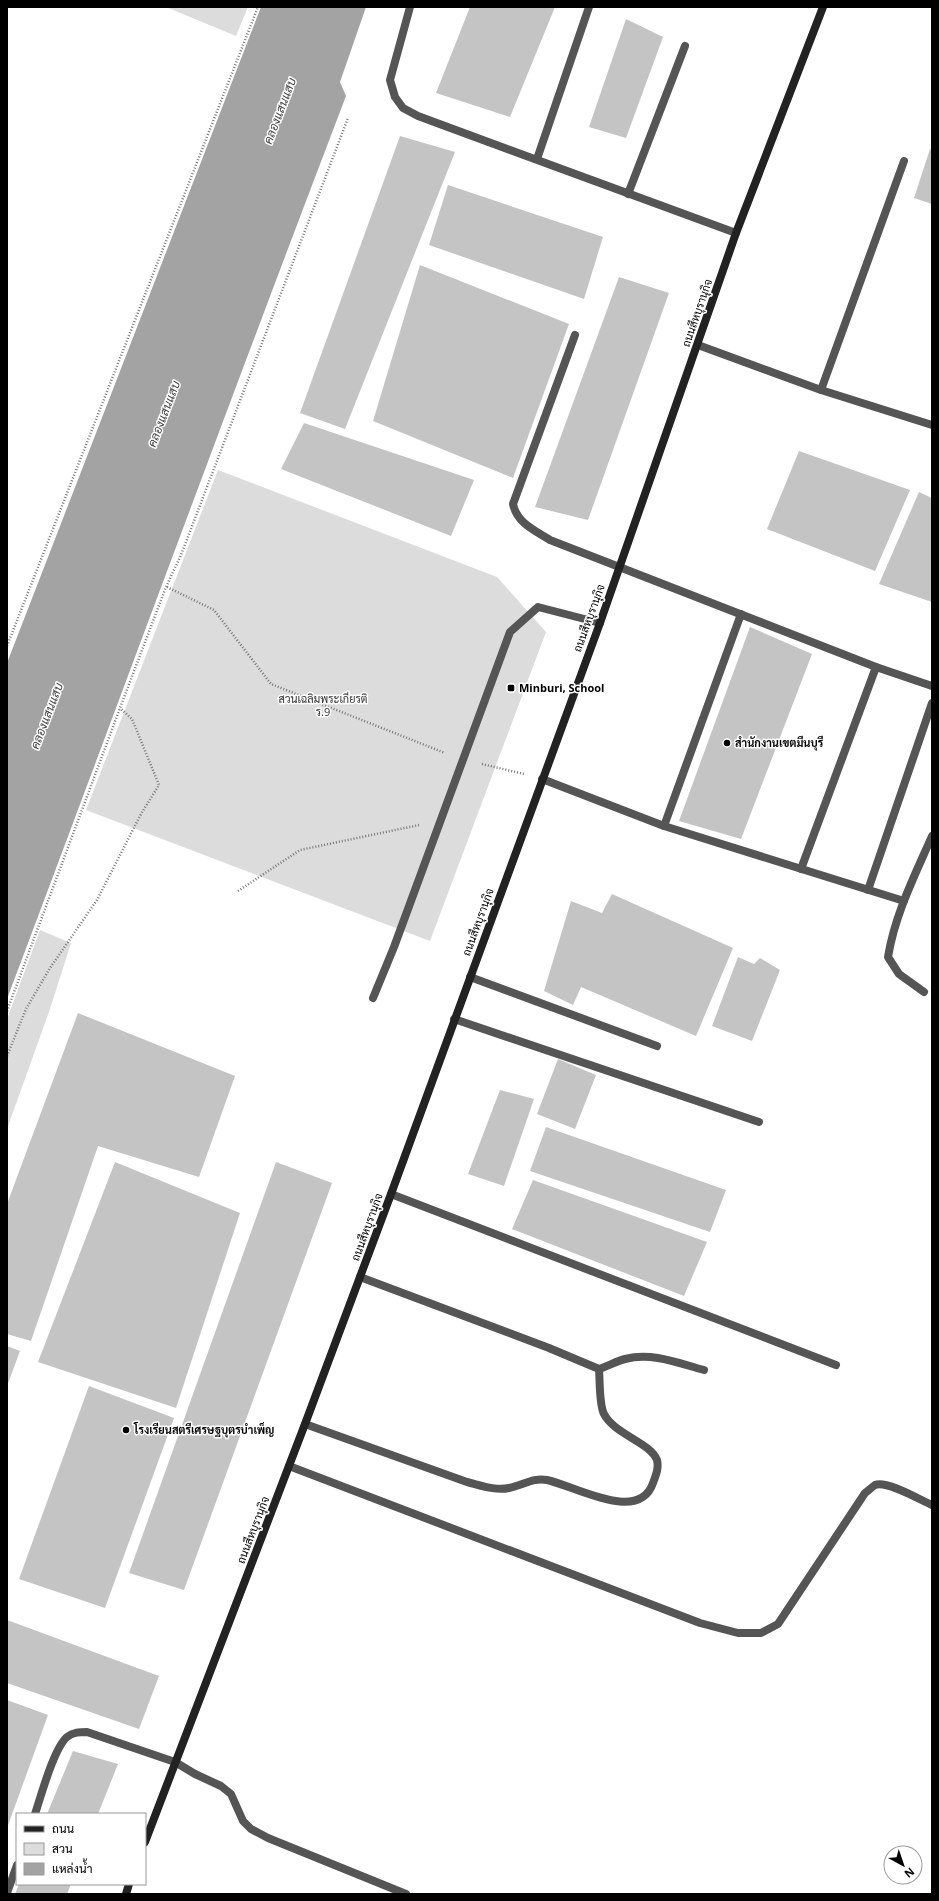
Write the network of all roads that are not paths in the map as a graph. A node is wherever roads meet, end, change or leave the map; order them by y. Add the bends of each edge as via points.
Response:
1 (410, 7) edge
2 (589, 7) edge
3 (823, 7) edge
4 (685, 46) dead end
5 (537, 159) junction
6 (904, 161) dead end
7 (628, 194) junction
8 (736, 233) junction
9 (576, 335) dead end
10 (698, 345) junction
11 (821, 390) junction
12 (932, 425) edge
13 (619, 566) junction
14 (741, 614) junction
15 (600, 623) junction
16 (876, 667) junction
17 (932, 686) edge
18 (932, 703) edge
19 (542, 779) junction
20 (664, 826) junction
21 (932, 836) edge
22 (801, 869) junction
23 (868, 890) junction
24 (904, 902) junction
25 (470, 978) junction
26 (924, 992) dead end
27 (373, 998) dead end
28 (454, 1019) junction
29 (657, 1046) dead end
30 (759, 1122) dead end
31 (391, 1194) junction
32 (360, 1277) junction
33 (836, 1365) dead end
34 (599, 1369) junction
35 (704, 1370) dead end
36 (305, 1424) junction
37 (289, 1466) junction
38 (932, 1506) edge
39 (175, 1762) junction
40 (35, 1813) edge
41 (146, 1839) edge
42 (16, 1868) edge
43 (7, 1893) edge
44 (406, 1894) edge

1 - 5 street via 390,80 395,97 403,108 418,116
2 - 5 street
3 - 8 main road, ถนนสีหบุรานุกิจ
4 - 7 street
5 - 7 street
6 - 11 street
7 - 8 street
8 - 10 main road, ถนนสีหบุรานุกิจ
9 - 13 street via 513,504 515,514 550,540
10 - 11 street
10 - 13 main road, ถนนสีหบุรานุกิจ
11 - 12 street
13 - 14 street
13 - 15 main road, ถนนสีหบุรานุกิจ
14 - 16 street
14 - 20 street
15 - 19 main road, ถนนสีหบุรานุกิจ
15 - 27 street via 538,607 510,632
16 - 17 street
16 - 22 street
18 - 23 street
19 - 20 street
19 - 25 main road, ถนนสีหบุรานุกิจ
20 - 22 street
21 - 24 street
22 - 23 street
23 - 24 street
24 - 26 street via 888,957 899,974
25 - 28 main road, ถนนสีหบุรานุกิจ
25 - 29 street
28 - 30 street
28 - 31 main road, ถนนสีหบุรานุกิจ
31 - 32 main road, ถนนสีหบุรานุกิจ
31 - 33 street
32 - 34 street
32 - 36 main road, ถนนสีหบุรานุกิจ
34 - 35 street via 625,1359 646,1356
34 - 36 street via 604,1414 616,1428 652,1452 657,1459 658,1469 650,1492 630,1503 615,1501 546,1480 532,1480 508,1488 487,1487
36 - 37 main road, ถนนสีหบุรานุกิจ
37 - 38 street via 700,1623 738,1633 760,1633 778,1624 865,1493 875,1485 883,1484 895,1488
37 - 39 main road, ถนนสีหบุรานุกิจ
39 - 40 street via 87,1732 77,1731 66,1737 57,1752
39 - 41 main road, ถนนสีหบุรานุกิจ
39 - 44 street via 231,1794 242,1821 251,1829
42 - 43 street

